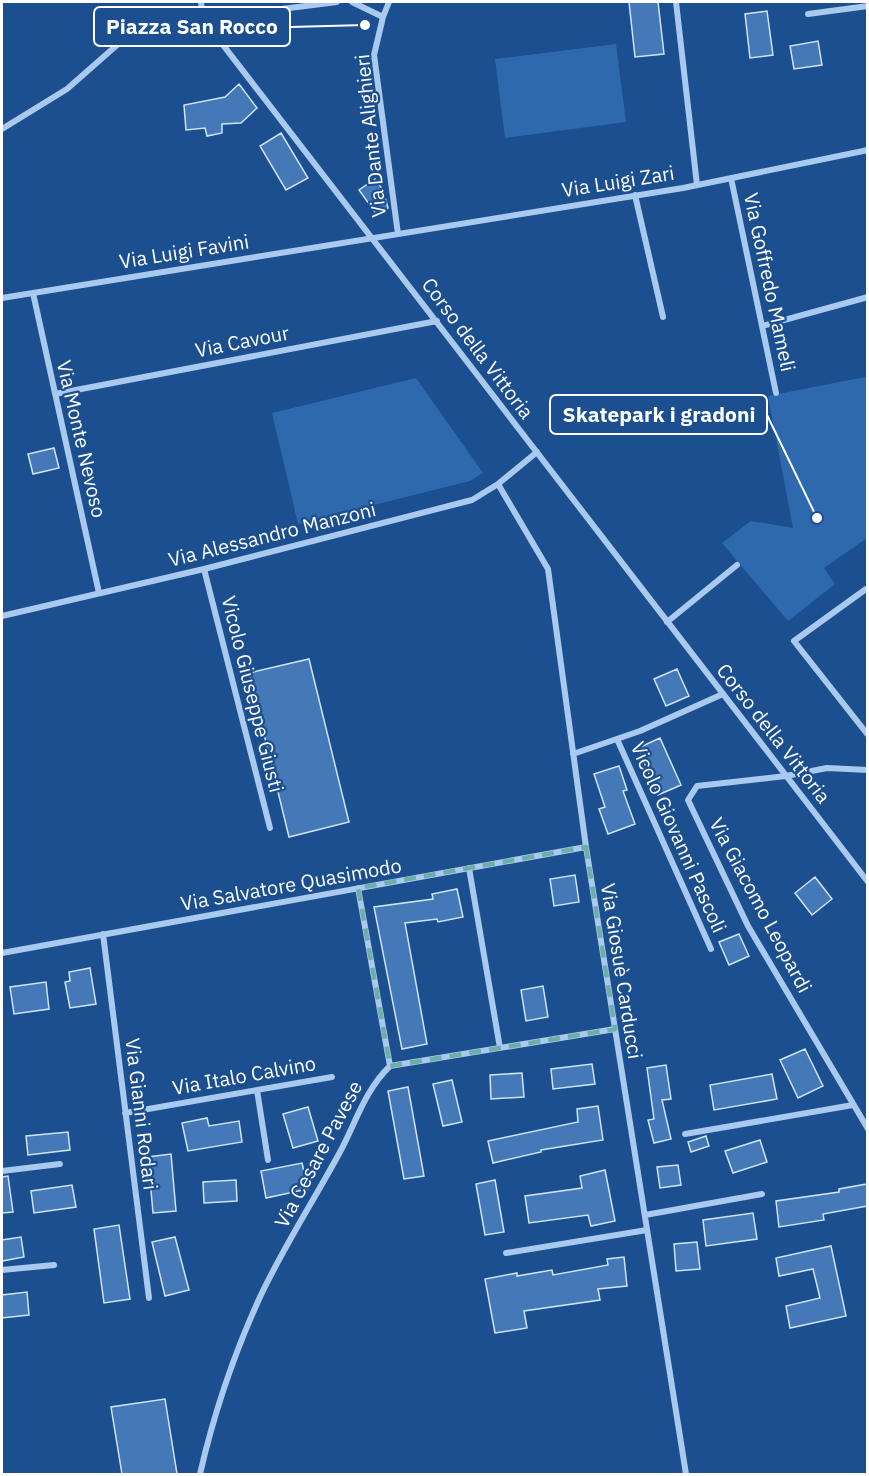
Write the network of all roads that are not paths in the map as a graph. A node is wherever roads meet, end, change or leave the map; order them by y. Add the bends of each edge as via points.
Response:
1 (201, 2) edge
2 (337, 2) edge
3 (352, 2) edge
4 (389, 2) edge
5 (676, 2) edge
6 (867, 6) edge
7 (808, 14) dead end
8 (383, 17) junction
9 (203, 19) junction
10 (2, 129) edge
11 (867, 150) edge
12 (731, 178) junction
13 (697, 185) junction
14 (635, 195) junction
15 (398, 234) junction
16 (372, 238) junction
17 (33, 293) junction
18 (867, 297) edge
19 (2, 298) edge
20 (663, 318) dead end
21 (437, 321) junction
22 (762, 326) junction
23 (776, 393) dead end
24 (55, 394) junction
25 (537, 452) junction
26 (498, 484) junction
27 (737, 565) dead end
28 (204, 569) junction
29 (867, 590) edge
30 (99, 593) junction
31 (2, 616) edge
32 (667, 622) junction
33 (723, 694) junction
34 (867, 735) edge
35 (616, 739) junction
36 (573, 754) junction
37 (867, 770) edge
38 (786, 776) junction
39 (270, 828) dead end
40 (586, 847) junction
41 (469, 868) junction
42 (867, 882) edge
43 (358, 888) junction
44 (103, 934) junction
45 (711, 949) dead end
46 (2, 953) edge
47 (615, 1029) junction
48 (500, 1048) junction
49 (390, 1066) junction
50 (332, 1077) dead end
51 (257, 1090) junction
52 (853, 1105) junction
53 (125, 1113) junction
54 (864, 1116) edge
55 (867, 1129) edge
56 (685, 1134) dead end
57 (268, 1160) dead end
58 (60, 1164) dead end
59 (2, 1171) edge
60 (762, 1194) dead end
61 (645, 1215) junction
62 (647, 1230) junction
63 (506, 1253) dead end
64 (54, 1264) dead end
65 (2, 1270) edge
66 (149, 1298) dead end
67 (200, 1474) edge
68 (686, 1474) edge

1 - 9 street
2 - 9 street
3 - 8 street
4 - 8 street, Via Dante Alighieri
5 - 13 street
6 - 7 street
8 - 15 street, Via Dante Alighieri via 374,55
9 - 10 street via 125,38 67,89
9 - 16 street, Corso della Vittoria
11 - 12 street, Via Luigi Zari
12 - 13 street, Via Luigi Zari
12 - 22 street, Via Goffredo Mameli
13 - 14 street, Via Luigi Zari
14 - 15 street, Via Luigi Zari
14 - 20 street
15 - 16 street, Via Luigi Zari
16 - 17 street, Via Luigi Favini
16 - 21 street, Corso della Vittoria
17 - 19 street, Via Luigi Favini
17 - 24 street, Via Monte Nevoso
18 - 22 street
21 - 24 street, Via Cavour
21 - 25 street, Corso della Vittoria
22 - 23 street, Via Goffredo Mameli
24 - 30 street, Via Monte Nevoso
25 - 26 street, Via Alessandro Manzoni
25 - 32 street, Corso della Vittoria
26 - 28 street, Via Alessandro Manzoni via 472,500
26 - 36 street, Via Giosuè Carducci via 548,569
27 - 32 street
28 - 30 street, Via Alessandro Manzoni
28 - 39 street, Vicolo Giuseppe Giusti
29 - 34 street via 794,641
30 - 31 street, Via Alessandro Manzoni
32 - 33 street, Corso della Vittoria
33 - 35 street
33 - 38 street, Corso della Vittoria
35 - 36 street
35 - 45 street, Vicolo Giovanni Pascoli
36 - 40 street, Via Giosuè Carducci
37 - 38 street via 827,768
38 - 42 street, Corso della Vittoria
38 - 52 street, Via Giacomo Leopardi via 697,786 688,800 748,926
40 - 41 street, Via Salvatore Quasimodo
40 - 47 street, Via Giosuè Carducci
41 - 43 street, Via Salvatore Quasimodo
41 - 48 street
43 - 44 street, Via Salvatore Quasimodo
43 - 49 street
44 - 46 street, Via Salvatore Quasimodo
44 - 53 street, Via Gianni Rodari
47 - 48 street
47 - 61 street, Via Giosuè Carducci
48 - 49 street
49 - 67 street, Via Cesare Pavese via 375,1080 344,1146 261,1295 235,1354
50 - 51 street, Via Italo Calvino
51 - 53 street, Via Italo Calvino
51 - 57 street
52 - 54 street, Via Giacomo Leopardi
52 - 56 street
53 - 66 street, Via Gianni Rodari
54 - 55 street, Via Giacomo Leopardi
58 - 59 street
60 - 61 street
61 - 62 street, Via Giosuè Carducci
62 - 63 street
62 - 68 street, Via Giosuè Carducci
64 - 65 street

